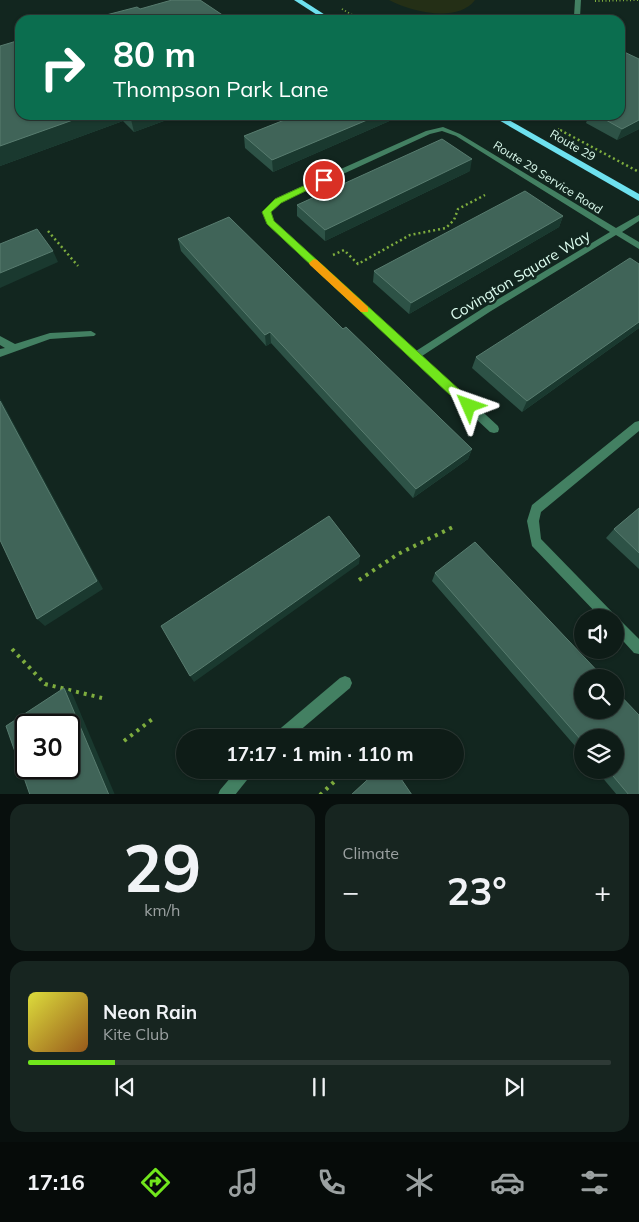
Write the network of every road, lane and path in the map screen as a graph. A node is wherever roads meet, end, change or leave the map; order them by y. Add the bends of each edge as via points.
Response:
1 (297, 0) edge
2 (639, 0) edge
3 (578, 1) edge
4 (322, 15) edge
5 (577, 15) edge
6 (503, 120) edge
7 (558, 128) dead end
8 (639, 172) edge
9 (485, 195) dead end
10 (639, 198) edge
11 (639, 218) edge
12 (48, 230) dead end
13 (616, 232) junction
14 (639, 246) edge
15 (316, 264) junction
16 (78, 266) dead end
17 (91, 334) dead end
18 (0, 340) edge
19 (13, 348) junction
20 (0, 353) edge
21 (415, 356) junction
22 (639, 425) edge
23 (494, 429) dead end
24 (453, 527) dead end
25 (359, 580) dead end
26 (601, 609) edge
27 (624, 632) edge
28 (639, 648) edge
29 (12, 650) dead end
30 (345, 683) dead end
31 (102, 698) dead end
32 (155, 717) dead end
33 (291, 729) edge
34 (124, 741) dead end
35 (238, 779) edge
36 (335, 781) dead end
37 (225, 794) edge
38 (320, 794) edge

1 - 4 main road
2 - 3 path
3 - 5 street
6 - 10 main road, Route 29
7 - 8 path
9 - 15 path via 458,209 446,228 410,235 358,264 344,250
11 - 13 street, Covington Square Way
12 - 16 path
13 - 14 street, Route 29 Service Road
13 - 15 street, Route 29 Service Road via 458,135 443,129 428,132 290,195 267,212 270,222
13 - 21 street, Covington Square Way
15 - 21 street
17 - 19 street via 50,336
18 - 19 street
19 - 20 street
21 - 23 street
22 - 26 street via 536,509 533,521 536,542
24 - 25 path via 398,554
27 - 28 street
29 - 31 path via 45,684
30 - 33 street
32 - 34 path
35 - 37 street
36 - 38 path

